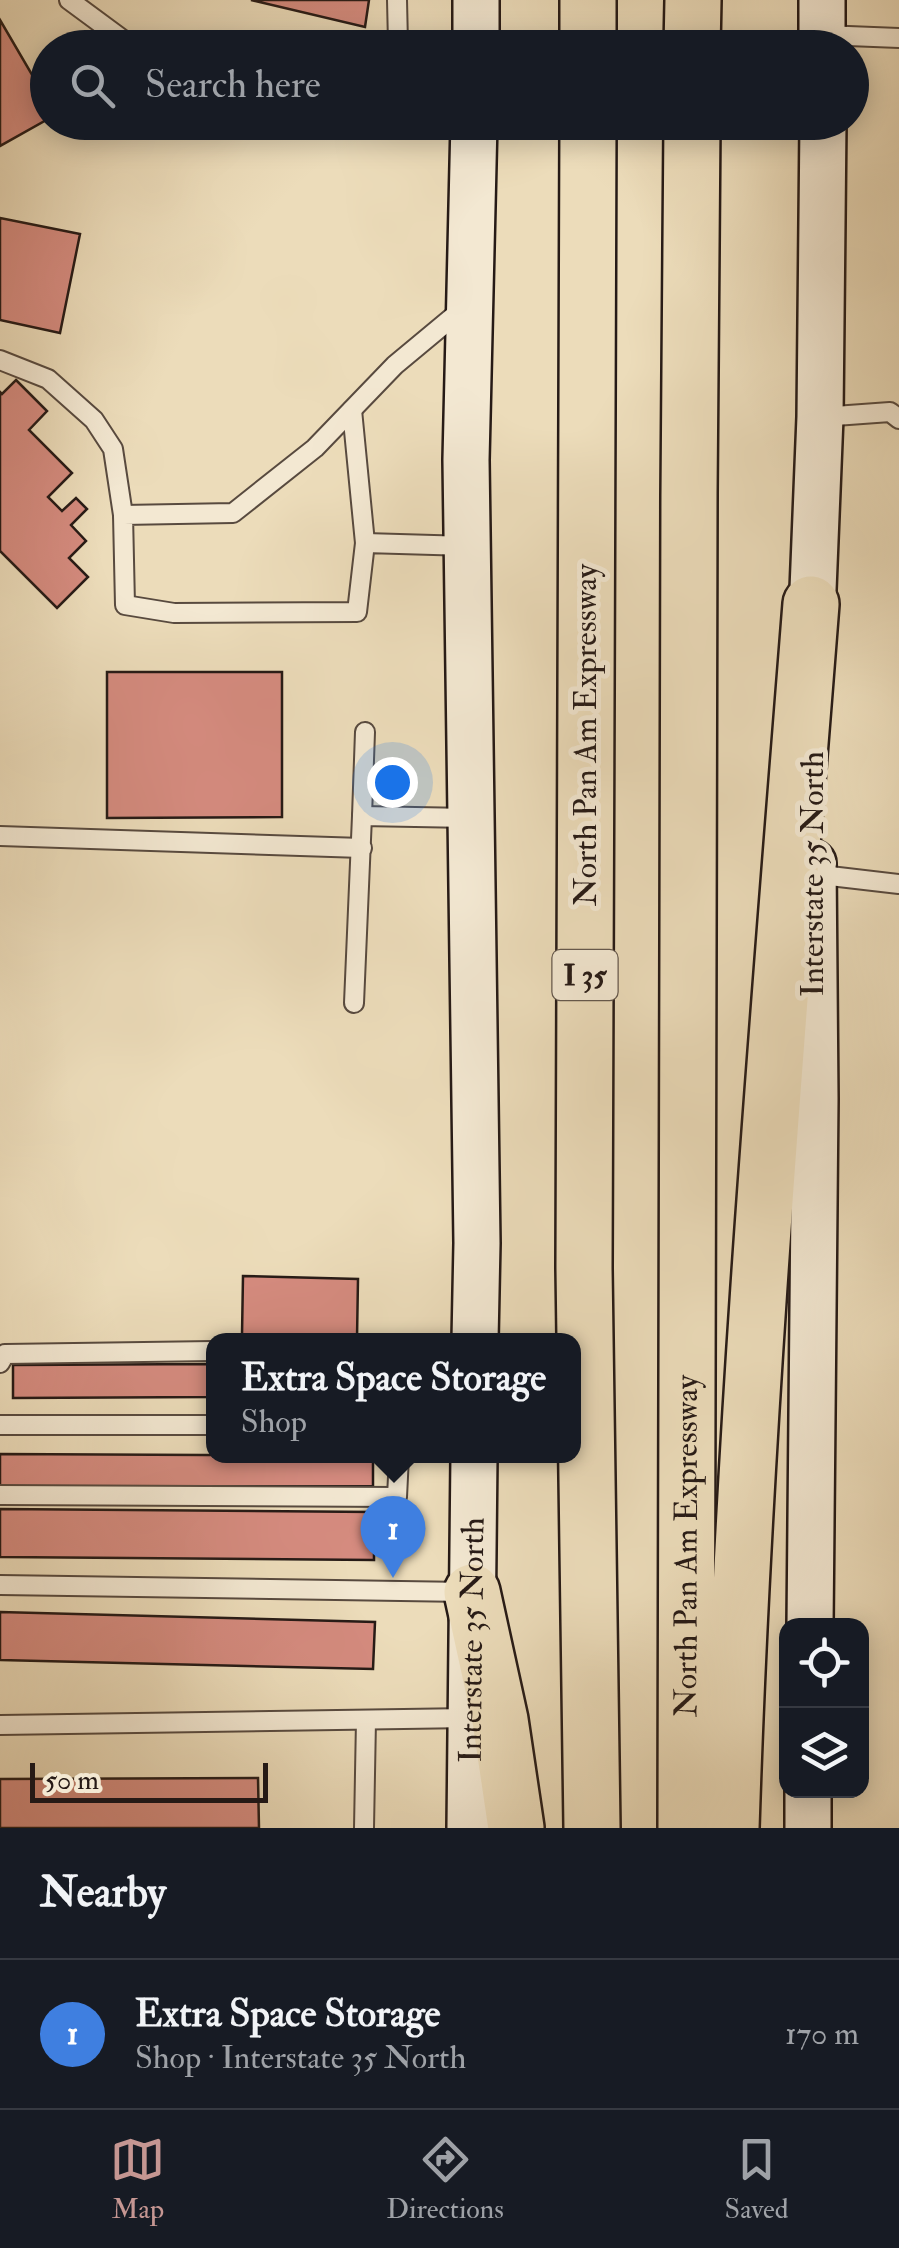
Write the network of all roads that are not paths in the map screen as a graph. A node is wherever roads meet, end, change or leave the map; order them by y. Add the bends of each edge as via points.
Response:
1 (69, 0) edge
2 (397, 0) edge
3 (588, 0) edge
4 (692, 0) edge
5 (110, 30) edge
6 (398, 30) edge
7 (588, 30) edge
8 (692, 30) edge
9 (869, 34) edge
10 (899, 38) edge
11 (474, 140) edge
12 (588, 140) edge
13 (692, 140) edge
14 (823, 140) edge
15 (470, 302) junction
16 (0, 360) edge
17 (352, 410) junction
18 (896, 412) edge
19 (820, 417) junction
20 (123, 516) junction
21 (365, 543) junction
22 (468, 546) junction
23 (811, 604) junction
24 (365, 732) dead end
25 (362, 816) junction
26 (471, 818) junction
27 (0, 836) edge
28 (362, 848) junction
29 (813, 874) junction
30 (899, 884) edge
31 (354, 1002) dead end
32 (476, 1333) edge
33 (206, 1351) edge
34 (0, 1362) edge
35 (0, 1425) edge
36 (206, 1425) edge
37 (398, 1463) edge
38 (474, 1463) edge
39 (0, 1495) edge
40 (0, 1585) edge
41 (472, 1592) junction
42 (810, 1618) edge
43 (470, 1718) junction
44 (366, 1720) junction
45 (0, 1726) edge
46 (808, 1798) edge
47 (364, 1828) edge
48 (470, 1828) edge
49 (516, 1828) edge
50 (592, 1828) edge
51 (686, 1828) edge
52 (731, 1828) edge
53 (808, 1828) edge

1 - 5 lane
2 - 6 lane
3 - 7 highway
4 - 8 highway
9 - 10 lane
11 - 15 main road
12 - 50 highway, North Pan Am Expressway / I 35 via 584,1268
13 - 51 highway, North Pan Am Expressway
14 - 19 main road, Interstate 35 North
15 - 17 lane
15 - 22 main road
16 - 20 lane via 48,380 94,420 113,449
17 - 20 lane via 233,513
17 - 21 lane
18 - 19 lane
19 - 23 main road, Interstate 35 North
20 - 21 lane via 124,605 174,613 357,612
21 - 22 lane
22 - 26 main road
23 - 29 main road, Interstate 35 North
23 - 52 highway via 750,1402
24 - 25 lane
25 - 26 lane
25 - 28 lane
26 - 32 main road
27 - 28 lane
28 - 31 lane
29 - 30 lane
29 - 42 main road, Interstate 35 North
33 - 34 lane via 5,1354
35 - 36 lane
37 - 39 lane via 397,1498
38 - 41 main road, Interstate 35 North
40 - 41 lane
41 - 43 main road, Interstate 35 North
41 - 49 highway
43 - 44 lane
43 - 48 main road, Interstate 35 North
44 - 45 lane
44 - 47 lane
46 - 53 main road

